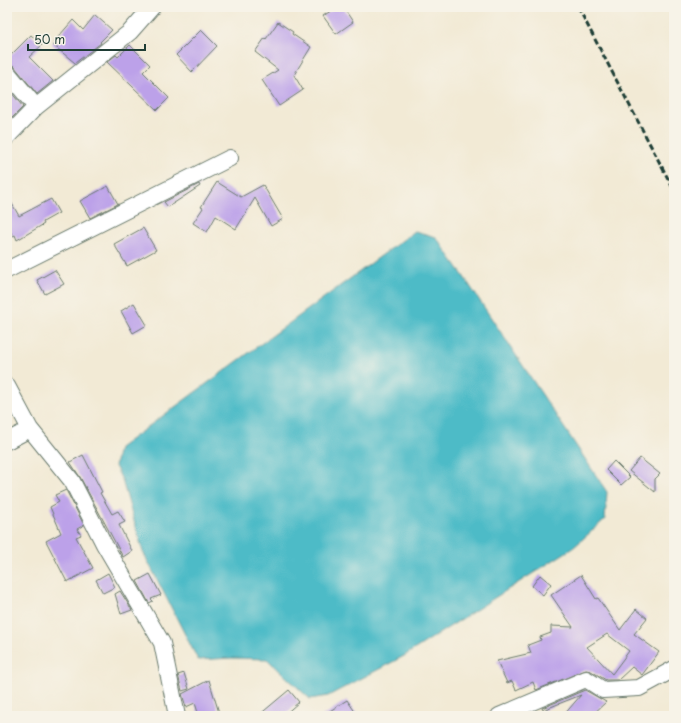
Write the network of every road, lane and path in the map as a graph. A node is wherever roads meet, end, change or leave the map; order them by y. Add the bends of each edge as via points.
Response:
1 (152, 7) edge
2 (7, 72) edge
3 (36, 108) junction
4 (7, 137) edge
5 (230, 158) dead end
6 (7, 270) edge
7 (7, 386) edge
8 (30, 429) junction
9 (7, 441) edge
10 (674, 669) edge
11 (178, 716) edge
12 (499, 716) edge

1 - 3 street via 130,32
2 - 3 street
3 - 4 street
5 - 6 street
7 - 8 street
8 - 9 street
8 - 11 street via 72,481 104,544 162,643
10 - 12 street via 639,688 603,690 586,679

